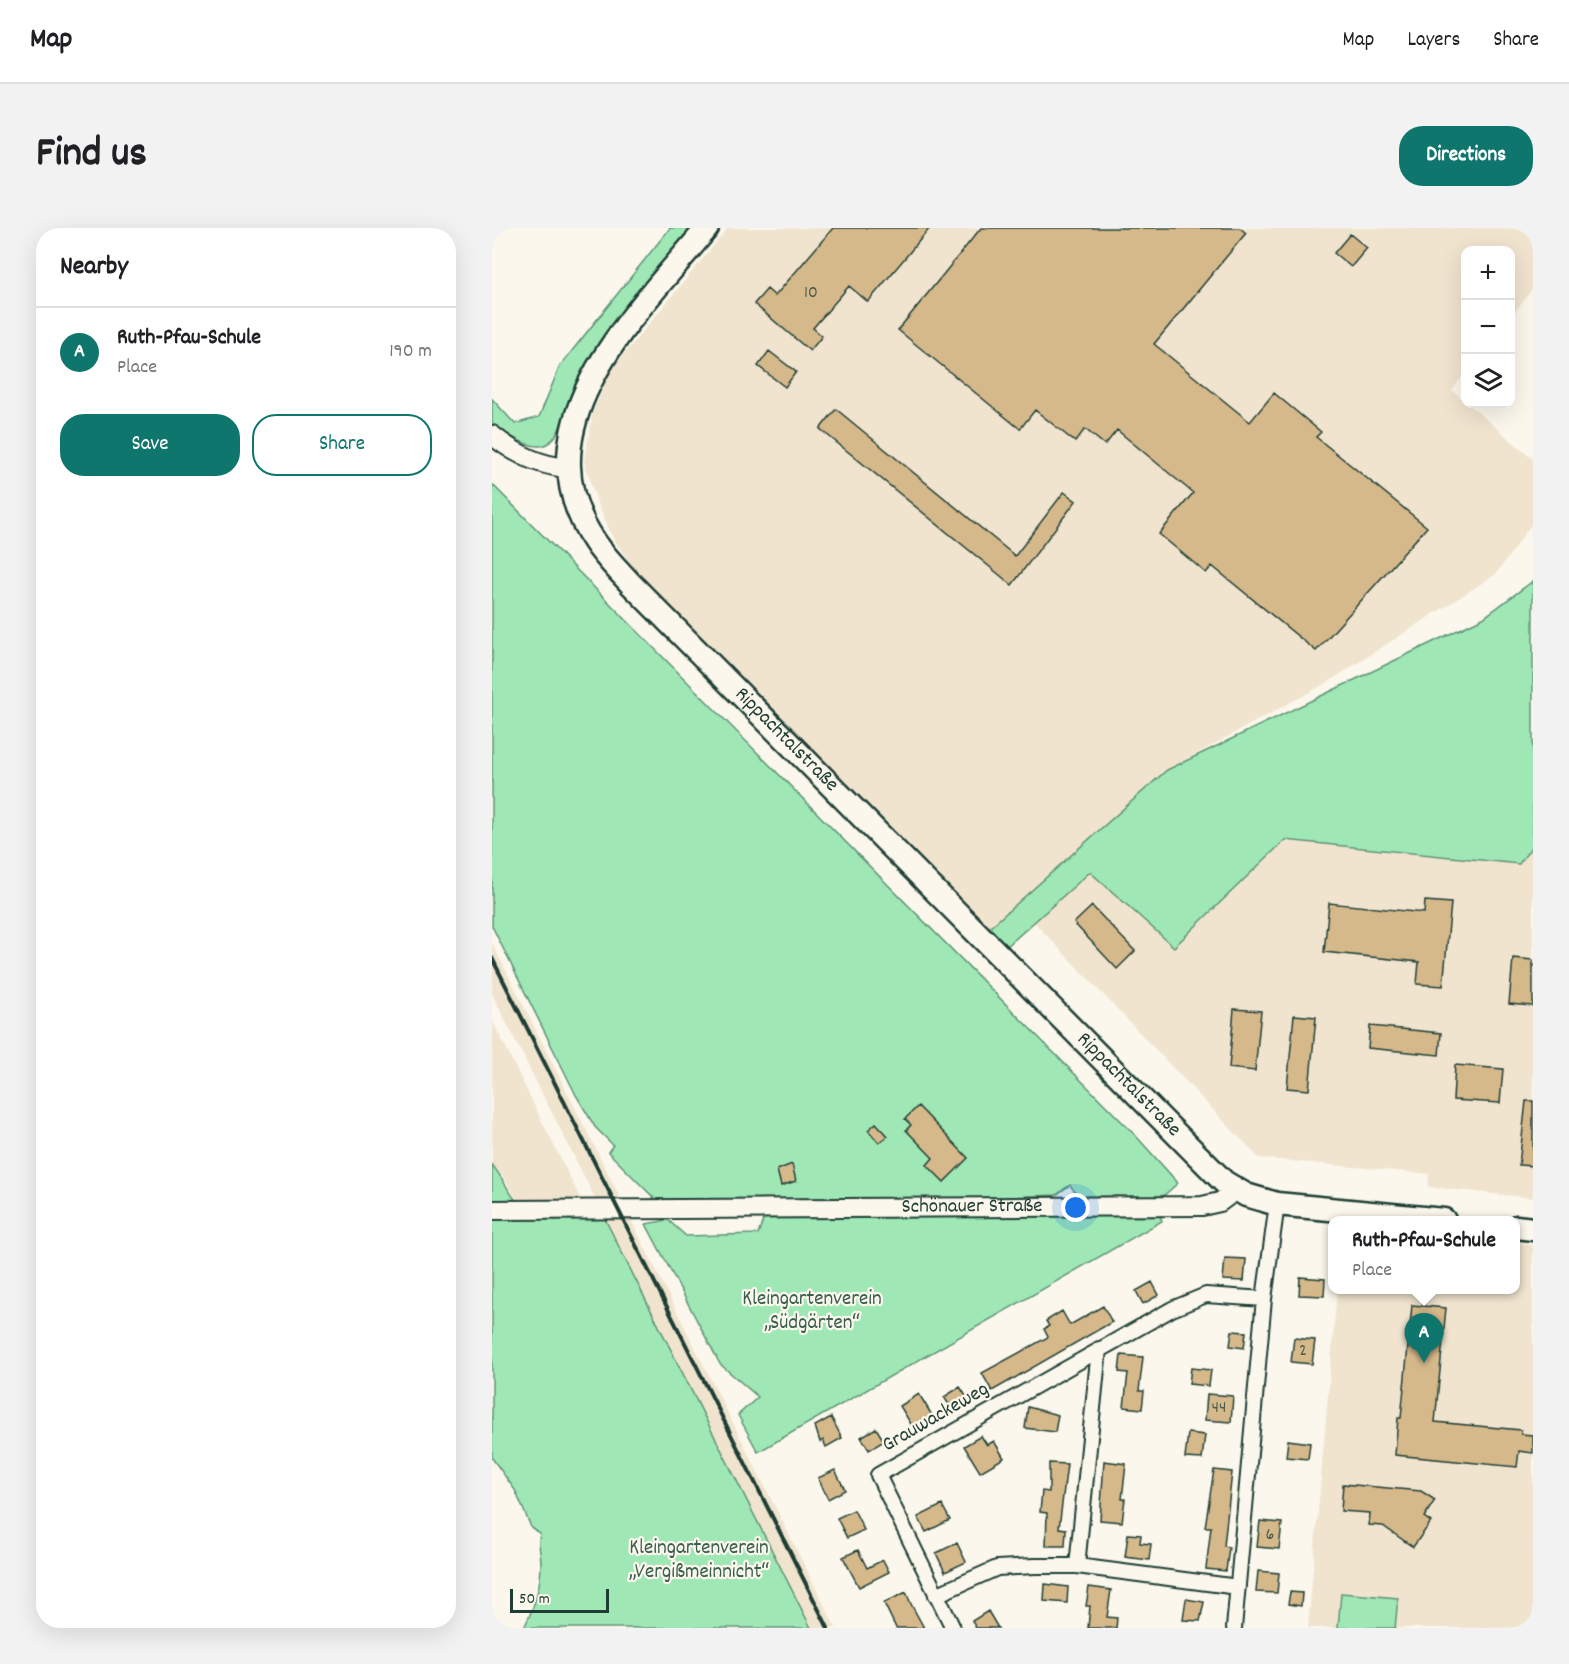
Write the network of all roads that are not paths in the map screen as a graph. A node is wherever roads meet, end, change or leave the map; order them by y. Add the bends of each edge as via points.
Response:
1 (707, 228) edge
2 (492, 435) edge
3 (569, 468) junction
4 (1236, 1190) junction
5 (1277, 1204) junction
6 (492, 1210) edge
7 (1395, 1216) edge
8 (1264, 1299) junction
9 (1099, 1349) junction
10 (1077, 1566) junction
11 (1238, 1587) junction
12 (936, 1595) junction
13 (953, 1628) edge
14 (1234, 1628) edge

1 - 3 main road, Rippachtalstraße via 613,343 590,378 571,435
2 - 3 street via 530,459
3 - 4 main road, Rippachtalstraße via 582,516 611,563 1199,1160
4 - 5 main road
4 - 6 street, Schönauer Straße via 1221,1202 1202,1206
5 - 7 main road
5 - 8 street
8 - 9 street, Grauwackeweg via 1206,1295
8 - 11 street
9 - 10 street
9 - 12 street, Grauwackeweg via 878,1475
10 - 11 street
10 - 12 street via 997,1568
11 - 14 street
12 - 13 street, Grauwackeweg

